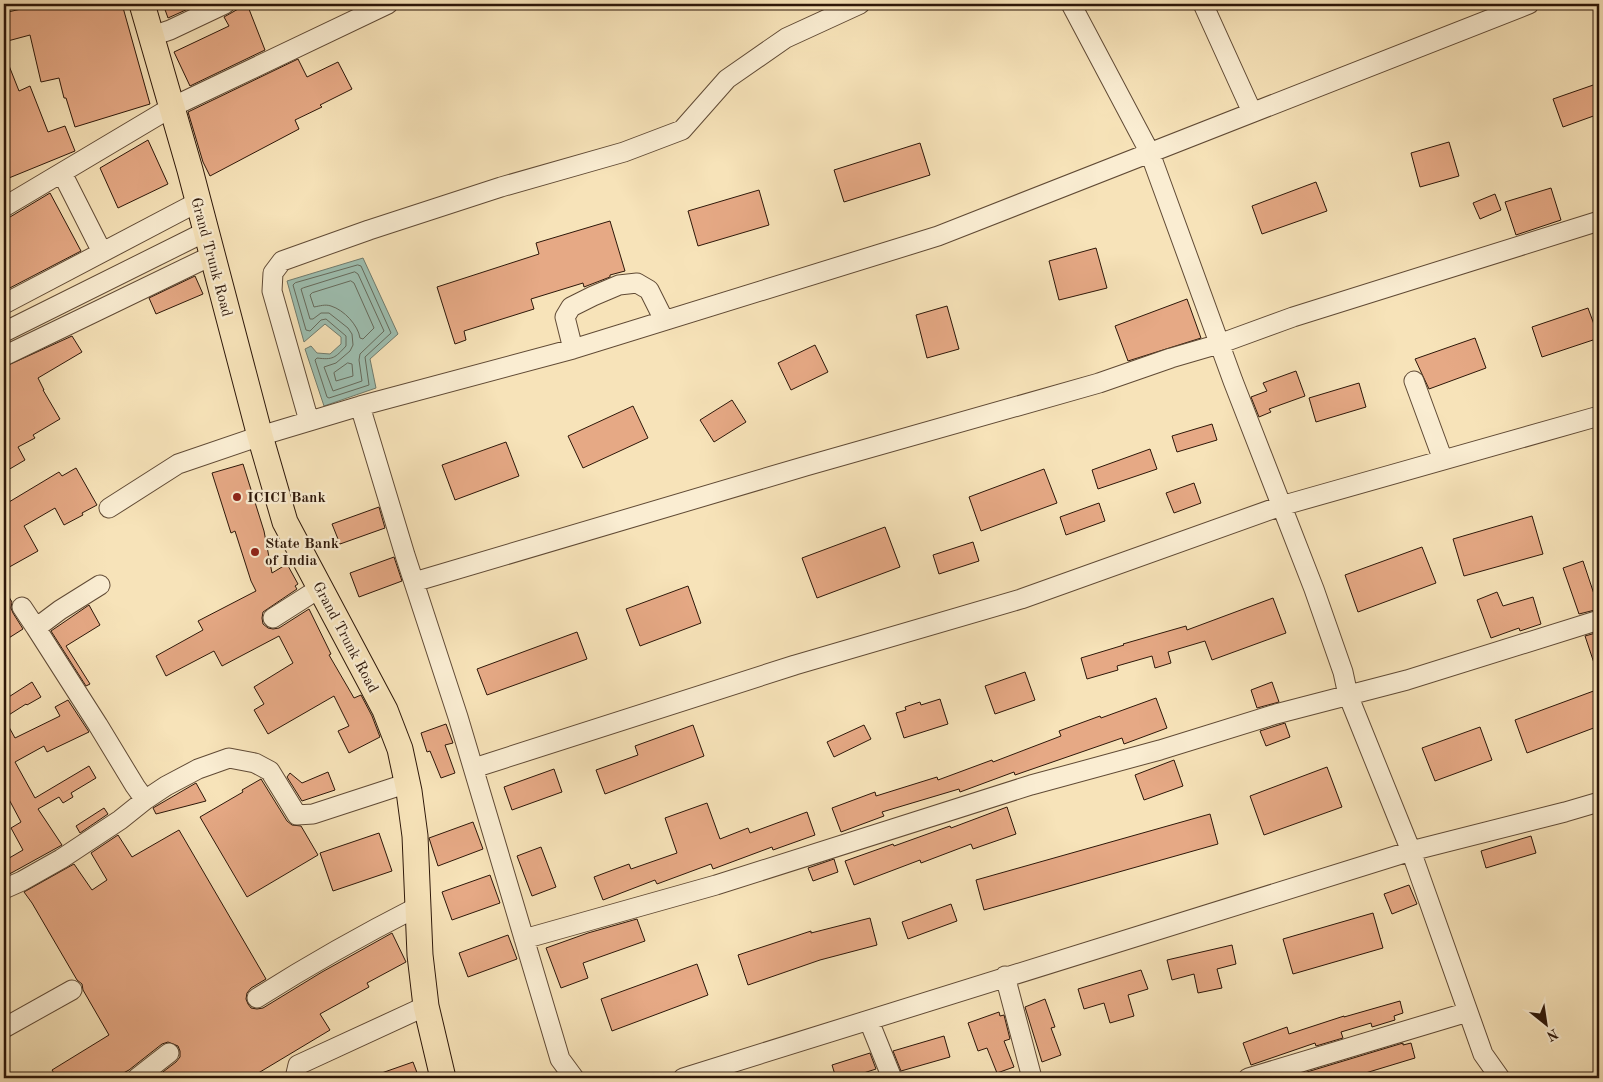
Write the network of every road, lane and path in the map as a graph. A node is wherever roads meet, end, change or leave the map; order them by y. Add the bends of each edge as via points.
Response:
1 (142, 4) edge
2 (225, 4) edge
3 (388, 4) edge
4 (860, 4) edge
5 (1070, 4) edge
6 (1203, 4) edge
7 (1529, 4) edge
8 (825, 11) edge
9 (152, 36) junction
10 (172, 108) junction
11 (1252, 112) junction
12 (1150, 153) junction
13 (62, 173) junction
14 (198, 202) junction
15 (4, 207) edge
16 (1599, 221) edge
17 (208, 244) junction
18 (102, 252) junction
19 (4, 304) edge
20 (664, 320) junction
21 (4, 332) edge
22 (1219, 344) junction
23 (573, 349) junction
24 (4, 356) edge
25 (1414, 381) dead end
26 (360, 406) junction
27 (1599, 416) edge
28 (309, 421) junction
29 (260, 436) junction
30 (1443, 460) junction
31 (1282, 506) junction
32 (109, 508) dead end
33 (414, 582) junction
34 (100, 585) dead end
35 (320, 588) junction
36 (22, 607) dead end
37 (273, 618) dead end
38 (1599, 620) edge
39 (36, 628) junction
40 (1348, 695) junction
41 (474, 768) junction
42 (408, 783) junction
43 (145, 800) junction
44 (1599, 802) edge
45 (1411, 851) junction
46 (4, 889) edge
47 (417, 907) junction
48 (524, 939) junction
49 (1005, 976) junction
50 (72, 990) dead end
51 (257, 998) dead end
52 (426, 1006) junction
53 (1468, 1012) junction
54 (870, 1021) junction
55 (4, 1028) edge
56 (169, 1053) dead end
57 (137, 1078) edge
58 (295, 1078) edge
59 (443, 1078) edge
60 (574, 1078) edge
61 (683, 1078) edge
62 (892, 1078) edge
63 (1032, 1078) edge
64 (1248, 1078) edge
65 (1500, 1078) edge

1 - 9 main road, Grand Trunk Road
2 - 9 street
3 - 10 street
4 - 8 street
5 - 12 street
6 - 11 street
7 - 11 street
8 - 28 street via 727,79 682,130 624,152 501,187 282,261 273,273 272,291
9 - 10 main road, Grand Trunk Road
10 - 13 street
10 - 14 main road, Grand Trunk Road
11 - 12 street
12 - 20 street via 938,236
12 - 22 street
13 - 15 street
13 - 18 street
14 - 17 main road, Grand Trunk Road
14 - 18 street
16 - 22 street via 1293,317
17 - 21 street
17 - 24 street
17 - 29 main road, Grand Trunk Road
18 - 19 street
20 - 23 street
20 - 23 street via 649,290 637,283 619,285 572,307 565,317
22 - 31 street
22 - 33 street via 1099,383
23 - 26 street
25 - 30 street
26 - 28 street
26 - 33 street
27 - 30 street
28 - 29 street
29 - 32 street via 178,464
29 - 35 main road, Grand Trunk Road via 285,522
30 - 31 street
31 - 40 street via 1321,607
31 - 41 street via 1021,599 795,665
33 - 41 street
34 - 39 street
35 - 37 street
35 - 42 main road, Grand Trunk Road via 385,710
36 - 39 street
38 - 40 street via 1407,680
39 - 43 street
40 - 45 street
40 - 48 street via 1031,785 716,885
41 - 48 street
42 - 43 street via 313,814 297,815 270,771 255,763 229,758 182,777
42 - 47 main road, Grand Trunk Road via 415,836
43 - 46 street via 61,858
44 - 45 street
45 - 49 street
45 - 53 street
47 - 51 street via 360,936
47 - 52 main road, Grand Trunk Road
48 - 60 street via 560,1059
49 - 54 street
49 - 63 street
50 - 55 street
52 - 58 street via 298,1065
52 - 59 main road, Grand Trunk Road
53 - 64 street
53 - 65 street via 1483,1054
54 - 61 street
54 - 62 street
56 - 57 street

